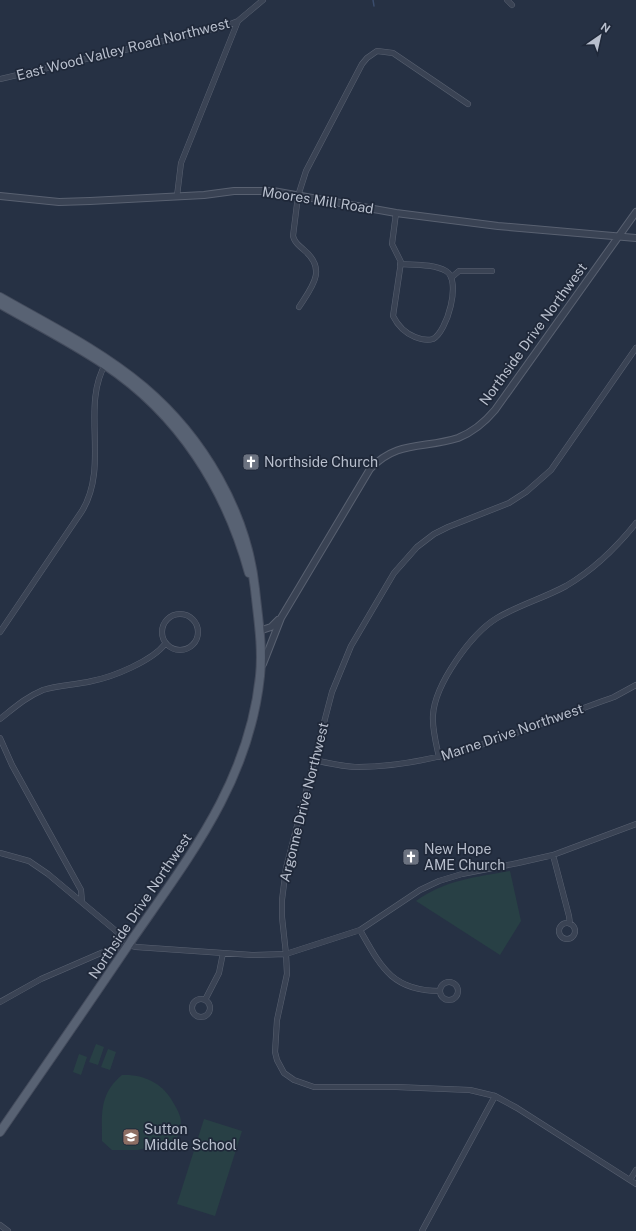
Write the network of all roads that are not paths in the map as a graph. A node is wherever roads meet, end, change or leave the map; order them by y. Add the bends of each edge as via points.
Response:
1 (263, 0) edge
2 (507, 0) edge
3 (512, 5) dead end
4 (238, 22) junction
5 (0, 80) edge
6 (468, 104) dead end
7 (0, 196) edge
8 (177, 196) junction
9 (298, 196) junction
10 (396, 212) junction
11 (636, 212) edge
12 (619, 238) junction
13 (636, 238) edge
14 (400, 264) junction
15 (492, 271) dead end
16 (452, 277) junction
17 (0, 297) edge
18 (0, 304) edge
19 (299, 307) dead end
20 (636, 348) edge
21 (107, 363) junction
22 (636, 523) edge
23 (281, 618) junction
24 (276, 630) junction
25 (0, 632) edge
26 (260, 633) junction
27 (165, 644) junction
28 (260, 675) junction
29 (636, 685) edge
30 (0, 719) edge
31 (0, 738) edge
32 (439, 757) junction
33 (314, 760) junction
34 (636, 824) edge
35 (0, 852) edge
36 (553, 855) junction
37 (82, 902) junction
38 (570, 924) dead end
39 (360, 930) junction
40 (129, 945) junction
41 (223, 953) junction
42 (286, 954) junction
43 (440, 991) dead end
44 (205, 1000) dead end
45 (0, 1002) edge
46 (495, 1096) junction
47 (0, 1132) edge
48 (636, 1170) edge
49 (630, 1180) junction
50 (636, 1184) edge
51 (0, 1225) edge
52 (8, 1231) edge
53 (422, 1231) edge

1 - 4 street, East Wood Valley Road Northwest
2 - 3 street
4 - 5 street, East Wood Valley Road Northwest
4 - 8 street via 181,163
6 - 9 street via 393,53 383,51 372,54 362,64 306,172
7 - 8 street, Moores Mill Road via 59,202
8 - 9 street, Moores Mill Road via 250,190
9 - 10 street, Moores Mill Road
9 - 19 street via 294,240 313,260 316,272 313,285
10 - 12 street, Moores Mill Road via 498,226
10 - 14 street via 392,244 399,256
11 - 12 street, Northside Drive Northwest
12 - 13 street, Moores Mill Road
12 - 23 street, Northside Drive Northwest via 486,421 458,438 396,450 370,469
14 - 16 street via 437,268 447,271
14 - 16 street via 393,316 404,330 419,338 433,339 441,332 452,302
15 - 16 street via 459,271
17 - 21 main road
18 - 21 main road
20 - 33 street, Argonne Drive Northwest via 560,458 541,480 509,502 434,534 401,564 359,630 341,666
21 - 25 street via 100,376 97,392 94,427 96,474 89,498
21 - 26 main road via 145,388 162,404 204,456 228,497 250,557
22 - 32 street via 611,552 590,570 561,588 495,619 469,644 442,685 435,703 433,728
23 - 24 street, Northside Drive Northwest
23 - 26 street, Northside Drive Northwest
24 - 26 street via 269,635
24 - 28 street, Northside Drive Northwest
26 - 28 main road, Northside Drive Northwest
27 - 27 street via 171,649 178,650 191,646 198,635 194,620 182,613 168,617 161,630
27 - 30 street via 145,659 118,673 91,681 53,687 30,696
28 - 40 main road, Northside Drive Northwest via 247,740 224,798 204,834
29 - 32 street, Marne Drive Northwest via 614,697 455,754
31 - 37 street via 12,765 81,890
32 - 33 street, Marne Drive Northwest via 418,762 358,767
33 - 42 street, Argonne Drive Northwest via 283,883 282,917
34 - 36 street
35 - 37 street via 29,860
36 - 38 street
36 - 39 street via 439,881 420,890
37 - 40 street
39 - 42 street
39 - 43 street via 381,966 392,978 410,988
40 - 41 street
40 - 45 street via 101,953 41,979
40 - 47 main road, Northside Drive Northwest
41 - 42 street
41 - 44 street via 219,973
42 - 46 street, Argonne Drive Northwest via 286,974 277,1020 275,1052 280,1069 290,1077 314,1086 470,1090
46 - 49 street, Argonne Drive Northwest
46 - 53 street
48 - 49 street
49 - 50 street, Argonne Drive Northwest
51 - 52 street

